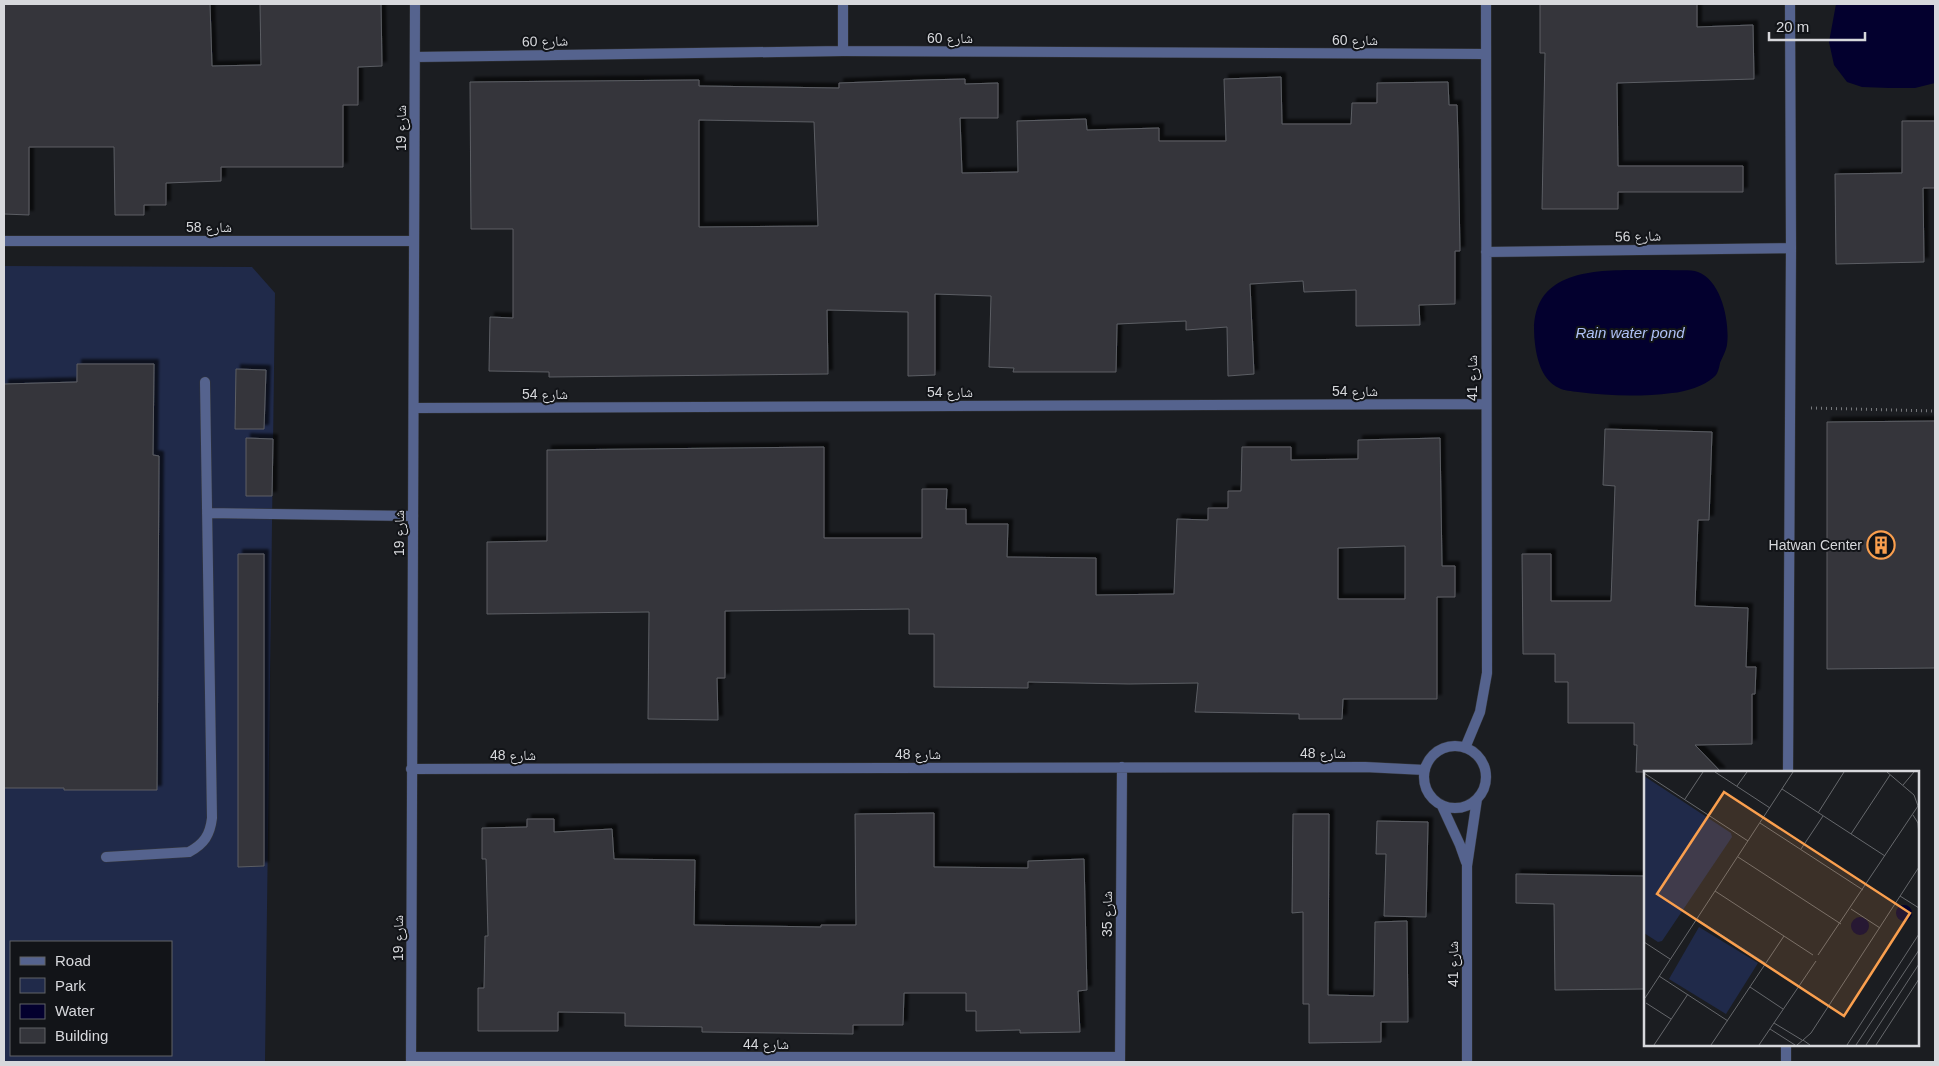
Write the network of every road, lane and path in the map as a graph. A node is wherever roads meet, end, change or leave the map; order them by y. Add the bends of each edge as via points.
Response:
1 (415, 4) edge
2 (843, 4) edge
3 (1486, 4) edge
4 (1790, 4) edge
5 (843, 52) junction
6 (1486, 54) junction
7 (415, 57) junction
8 (4, 241) edge
9 (414, 241) junction
10 (1791, 248) junction
11 (1486, 252) junction
12 (205, 382) dead end
13 (1486, 404) junction
14 (414, 408) junction
15 (1790, 408) junction
16 (1935, 411) edge
17 (207, 513) junction
18 (413, 516) junction
19 (1465, 748) junction
20 (1122, 767) junction
21 (412, 769) junction
22 (1425, 770) junction
23 (1788, 771) edge
24 (1477, 799) junction
25 (1442, 806) junction
26 (106, 858) dead end
27 (1468, 866) junction
28 (1786, 1046) edge
29 (1120, 1059) edge
30 (411, 1060) edge
31 (1467, 1062) edge
32 (1786, 1062) edge

1 - 7 street, شارع 19
2 - 5 street
3 - 6 street, شارع 41
4 - 10 street
5 - 6 street, شارع 60
5 - 7 street, شارع 60
6 - 11 street, شارع 41
7 - 9 street, شارع 19
8 - 9 street, شارع 58
9 - 14 street, شارع 19
10 - 11 street, شارع 56
10 - 15 street
11 - 13 street, شارع 41
12 - 17 street
13 - 14 street, شارع 54
13 - 19 street, شارع 41 via 1487,673 1480,712
14 - 18 street, شارع 19
15 - 16 path
15 - 23 street
17 - 18 street
17 - 26 street via 211,829 199,847 189,852
18 - 21 street, شارع 19
19 - 22 street via 1440,750
19 - 24 street via 1473,752 1484,766 1485,783
20 - 21 street, شارع 48
20 - 22 street, شارع 48
20 - 29 street, شارع 35
21 - 30 street, شارع 19
22 - 25 street via 1426,791
24 - 25 street via 1461,808
24 - 27 street, شارع 41
25 - 27 street, شارع 41
27 - 31 street, شارع 41
28 - 32 street
29 - 30 street, شارع 44

